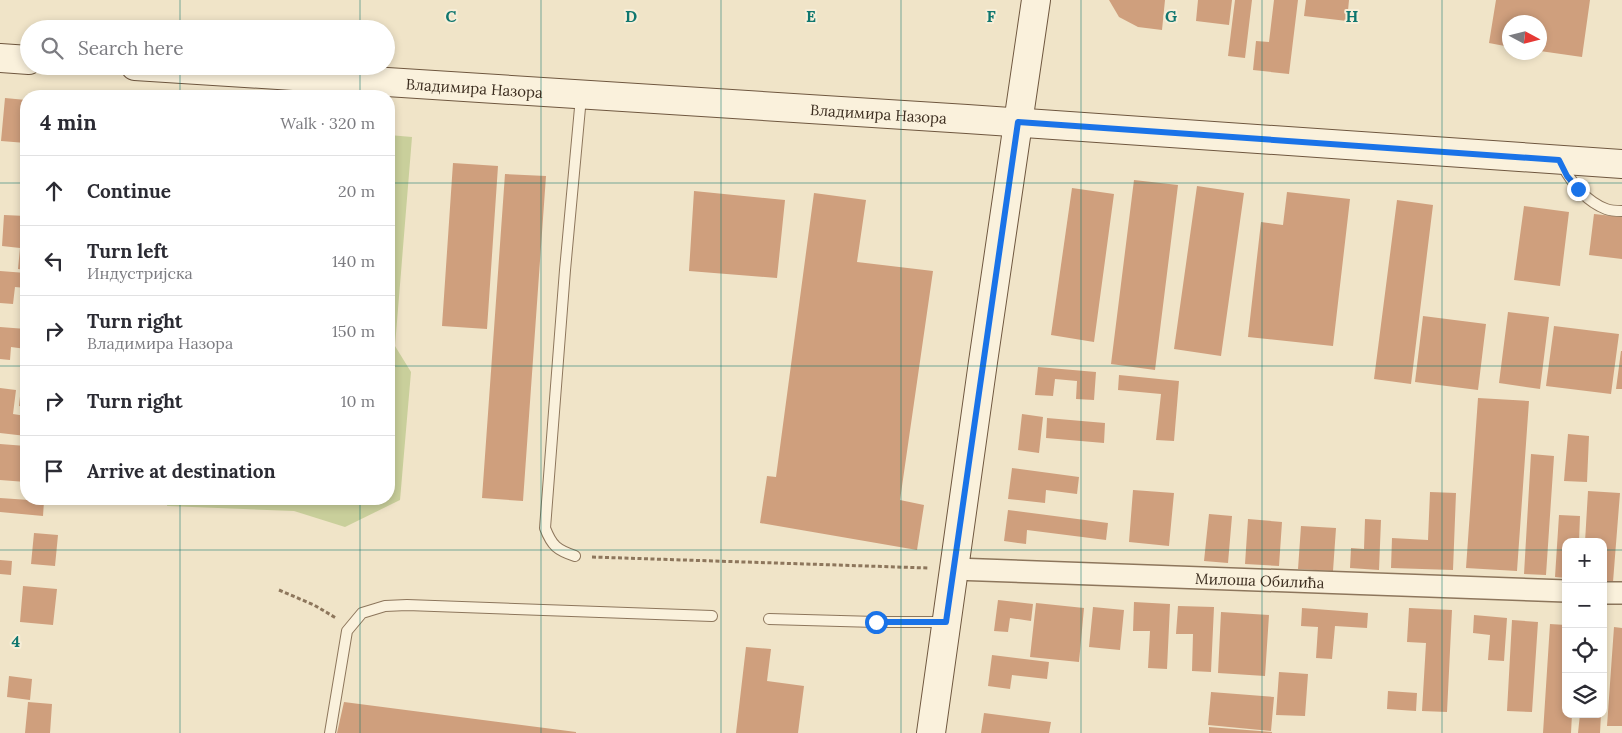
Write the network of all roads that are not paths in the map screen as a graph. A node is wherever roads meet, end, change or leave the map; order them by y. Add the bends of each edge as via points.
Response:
1 (1036, 0) edge
2 (0, 58) edge
3 (20, 59) edge
4 (278, 75) edge
5 (581, 94) junction
6 (1018, 122) junction
7 (1559, 160) junction
8 (1622, 164) edge
9 (1622, 211) edge
10 (575, 556) road end
11 (954, 569) junction
12 (1562, 591) edge
13 (1607, 592) edge
14 (1622, 593) edge
15 (712, 616) dead end
16 (770, 619) dead end
17 (946, 622) junction
18 (330, 733) edge
19 (931, 733) edge

1 - 6 street
2 - 3 street
4 - 5 street, Владимира Назора
5 - 6 street, Владимира Назора
5 - 10 lane via 545,528 549,540 559,551
6 - 7 street, Владимира Назора
6 - 11 street
7 - 8 street, Владимира Назора
7 - 9 lane via 1567,176 1592,201 1607,210
11 - 12 street, Милоша Обилића
11 - 17 street
13 - 14 street
15 - 18 lane via 407,605 385,606 362,613 347,631
16 - 17 lane
17 - 19 street

